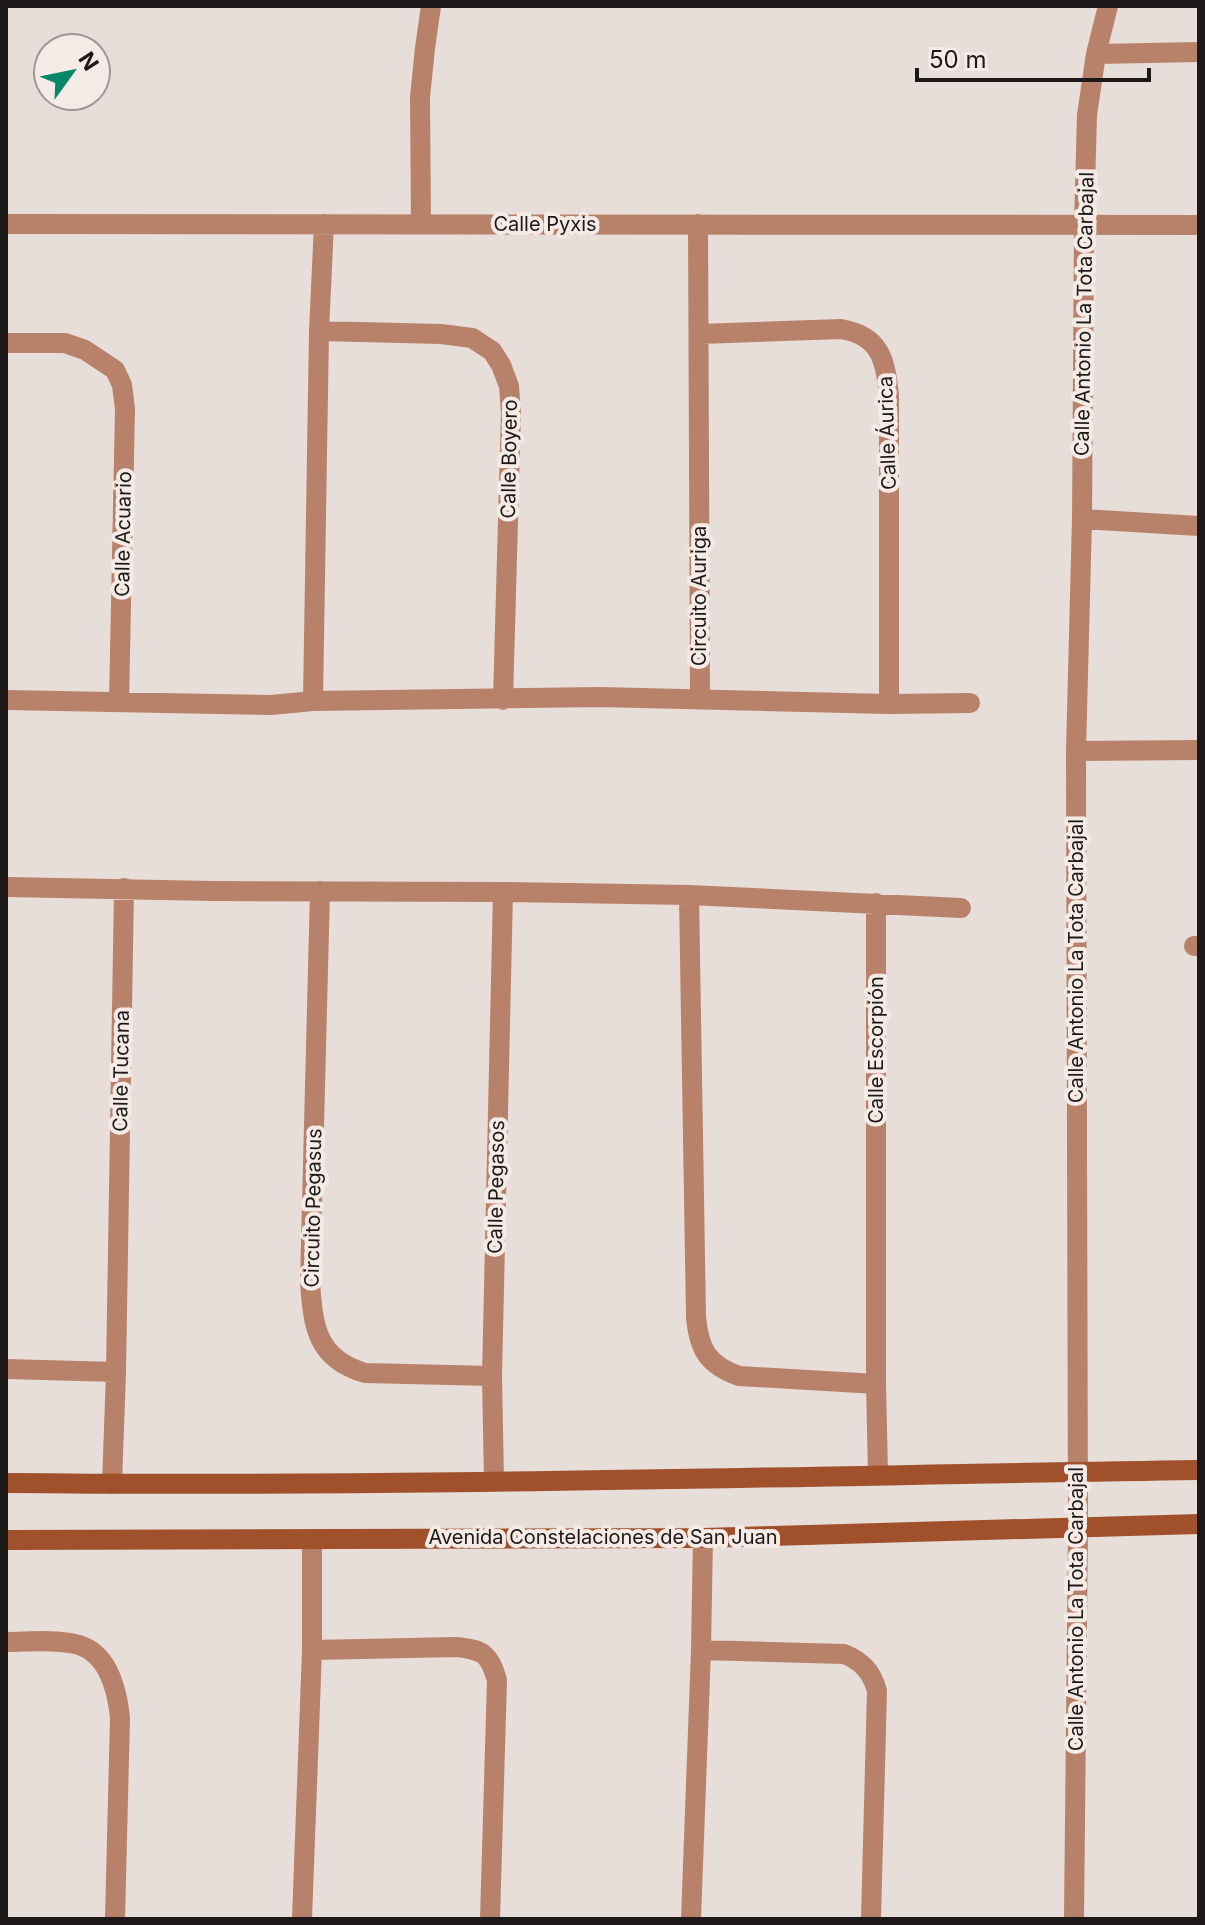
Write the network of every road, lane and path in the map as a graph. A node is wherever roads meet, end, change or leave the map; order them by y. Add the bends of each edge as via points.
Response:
1 (431, 6) edge
2 (1108, 6) edge
3 (1199, 52) edge
4 (1096, 54) junction
5 (6, 224) edge
6 (324, 224) junction
7 (421, 224) junction
8 (698, 224) junction
9 (1084, 224) junction
10 (1199, 225) edge
11 (319, 331) junction
12 (699, 334) junction
13 (6, 343) edge
14 (1082, 519) junction
15 (1199, 526) edge
16 (700, 698) junction
17 (6, 700) edge
18 (503, 700) junction
19 (313, 701) junction
20 (119, 702) junction
21 (970, 703) dead end
22 (889, 704) junction
23 (1199, 750) edge
24 (1076, 751) junction
25 (6, 887) edge
26 (124, 888) junction
27 (320, 891) junction
28 (503, 892) junction
29 (689, 895) junction
30 (876, 903) junction
31 (961, 908) dead end
32 (6, 1369) edge
33 (116, 1372) junction
34 (492, 1376) junction
35 (876, 1384) junction
36 (1199, 1470) edge
37 (1077, 1472) junction
38 (878, 1474) junction
39 (494, 1481) junction
40 (6, 1483) edge
41 (112, 1484) junction
42 (1199, 1524) edge
43 (1078, 1528) junction
44 (703, 1538) junction
45 (312, 1539) junction
46 (6, 1540) edge
47 (6, 1642) edge
48 (312, 1650) junction
49 (701, 1650) junction
50 (115, 1919) edge
51 (302, 1919) edge
52 (490, 1919) edge
53 (691, 1919) edge
54 (871, 1919) edge
55 (1074, 1919) edge

1 - 7 street via 420,97
2 - 4 street, Calle Antonio La Tota Carbajal
3 - 4 street
4 - 9 street, Calle Antonio La Tota Carbajal via 1087,115
5 - 6 street, Calle Pyxis
6 - 7 street, Calle Pyxis
6 - 11 street
7 - 8 street, Calle Pyxis
8 - 9 street, Calle Pyxis
8 - 12 street, Circuito Auriga
9 - 10 street, Calle Pyxis
9 - 14 street, Calle Antonio La Tota Carbajal
11 - 18 street, Calle Boyero via 472,338 492,351 501,365 511,413
11 - 19 street
12 - 16 street, Circuito Auriga
12 - 22 street, Calle Áurica via 841,329 856,332 879,349 889,395
13 - 20 street, Calle Acuario via 65,343 85,350 115,370 122,385
14 - 15 street
14 - 24 street, Calle Antonio La Tota Carbajal
16 - 18 street
16 - 22 street
17 - 20 street
18 - 19 street
19 - 20 street
21 - 22 street
23 - 24 street
24 - 37 street, Calle Antonio La Tota Carbajal
25 - 26 street
26 - 27 street
26 - 33 street, Calle Tucana
27 - 28 street
27 - 34 street, Circuito Pegasus via 310,1282 320,1340 347,1368 365,1373
28 - 29 street
28 - 34 street, Calle Pegasos
29 - 30 street
29 - 35 street via 696,1317 701,1347 711,1361 739,1376
30 - 31 street
30 - 35 street, Calle Escorpión
32 - 33 street
33 - 41 street, Calle Tucana
34 - 39 street, Calle Pegasos
35 - 38 street, Calle Escorpión
36 - 37 street
37 - 38 street
37 - 43 street, Calle Antonio La Tota Carbajal
38 - 39 street
39 - 41 street
40 - 41 street
42 - 43 street, Avenida Constelaciones de San Juan
43 - 44 street, Avenida Constelaciones de San Juan
43 - 55 street, Calle Antonio La Tota Carbajal
44 - 45 street, Avenida Constelaciones de San Juan
44 - 49 street
45 - 46 street, Avenida Constelaciones de San Juan
45 - 48 street
47 - 50 street via 78,1644 110,1673 120,1718
48 - 51 street
48 - 52 street via 457,1647 475,1649 492,1664 497,1680
49 - 53 street
49 - 54 street via 844,1654 863,1664 874,1679

